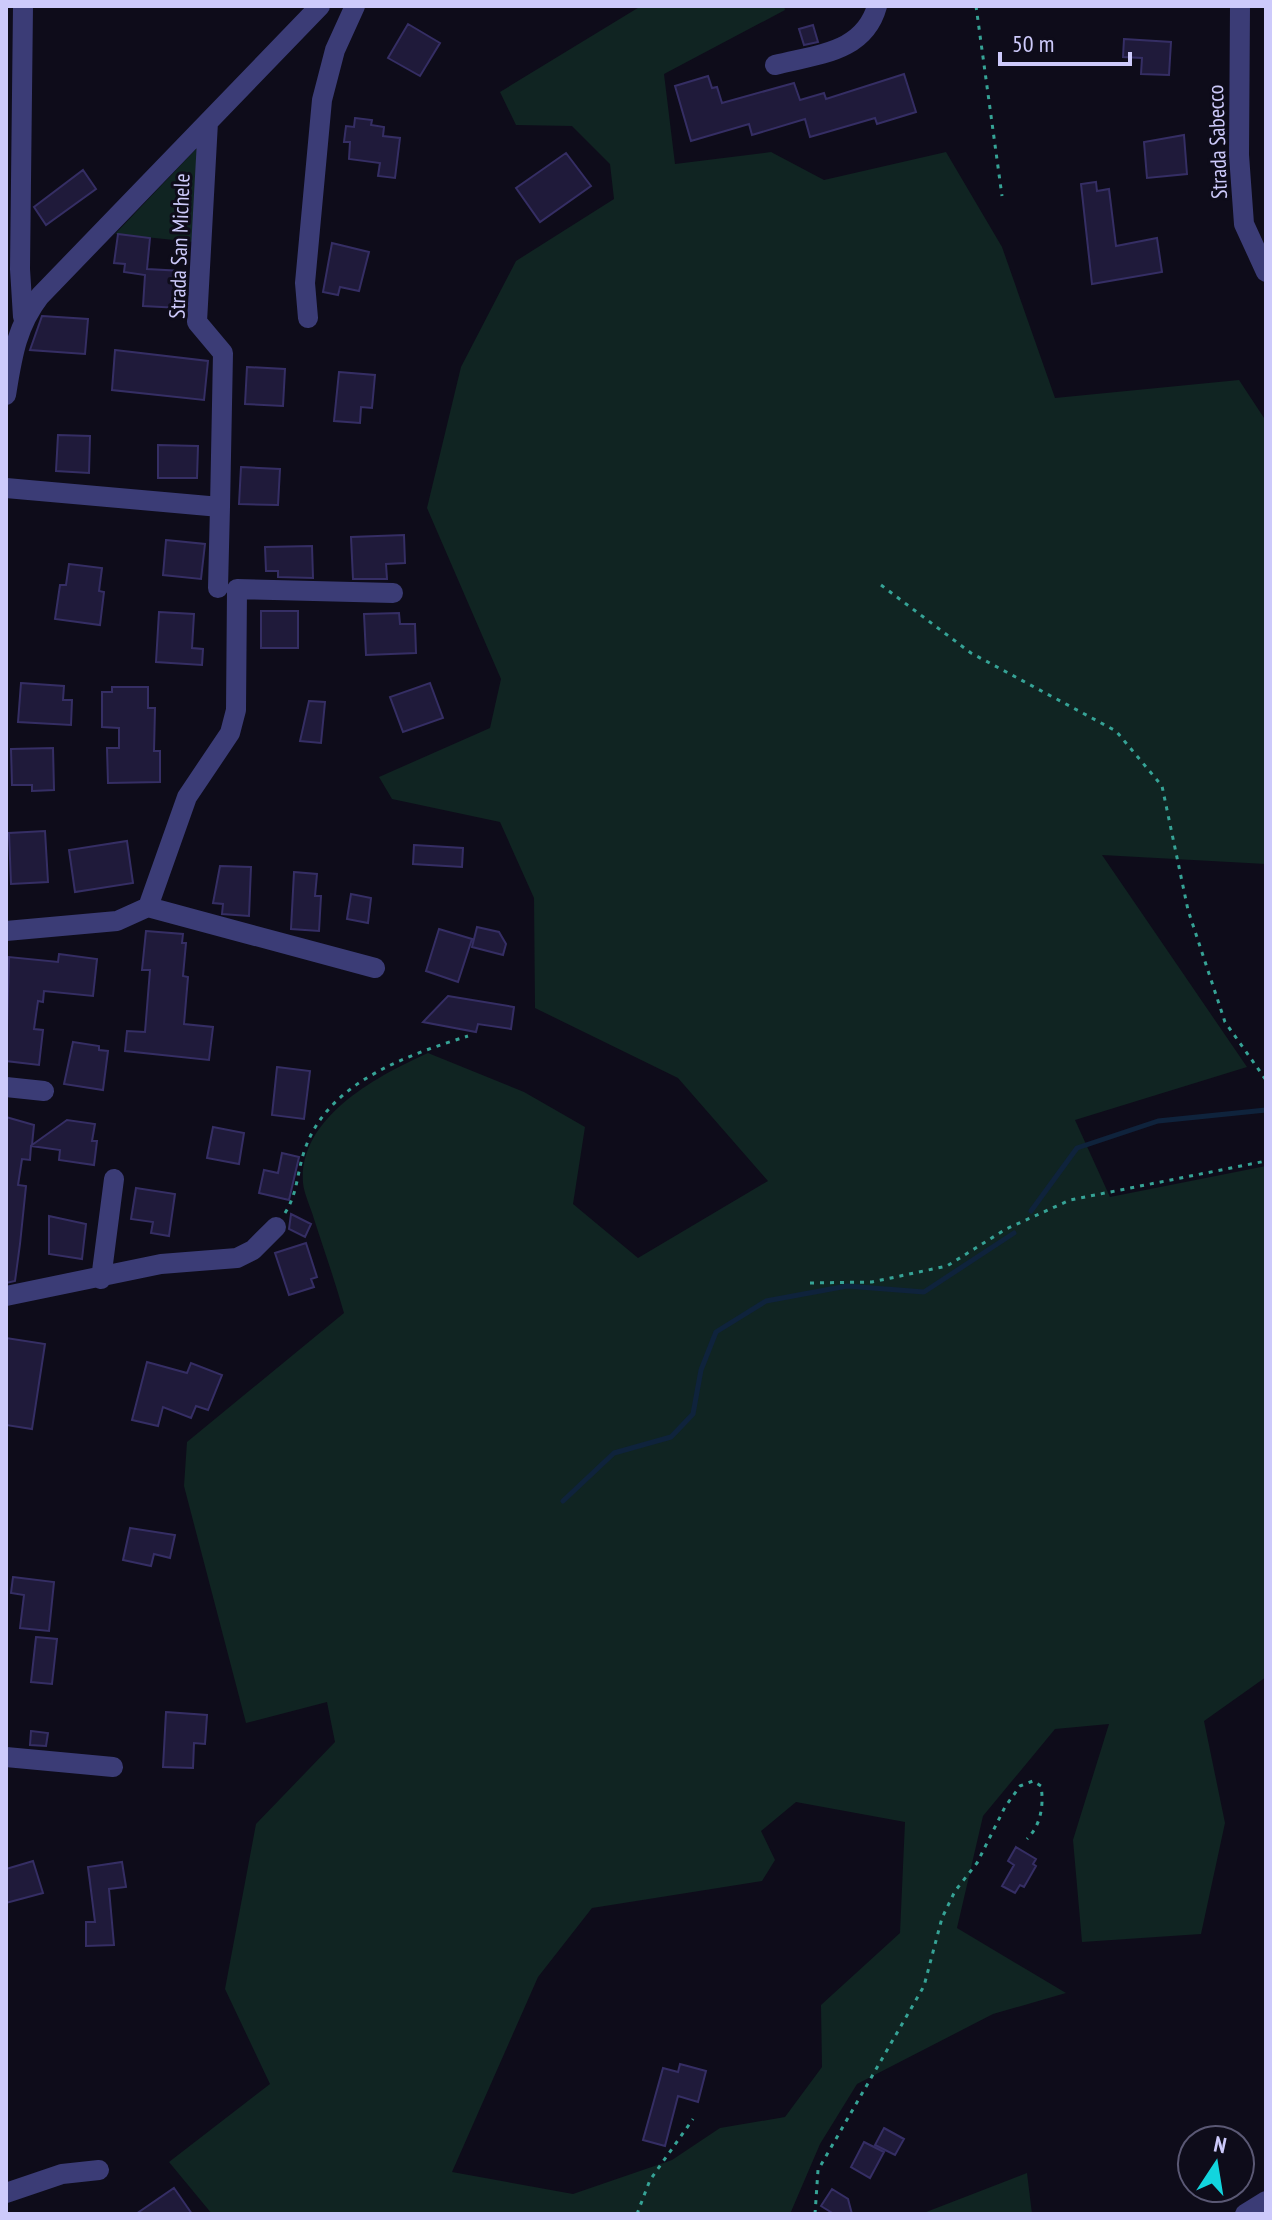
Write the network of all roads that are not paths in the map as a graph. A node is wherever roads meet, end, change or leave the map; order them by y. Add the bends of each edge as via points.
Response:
1 (23, 6) edge
2 (320, 6) edge
3 (355, 6) edge
4 (877, 6) edge
5 (1240, 6) edge
6 (775, 65) dead end
7 (208, 122) junction
8 (1266, 272) edge
9 (23, 317) junction
10 (308, 318) dead end
11 (10, 351) edge
12 (6, 395) edge
13 (6, 488) edge
14 (220, 507) junction
15 (218, 588) dead end
16 (393, 593) dead end
17 (148, 907) junction
18 (6, 931) edge
19 (375, 968) dead end
20 (6, 1087) edge
21 (44, 1091) dead end
22 (114, 1179) dead end
23 (276, 1227) road end
24 (101, 1279) junction
25 (6, 1296) edge
26 (6, 1757) edge
27 (113, 1767) dead end
28 (99, 2170) dead end
29 (6, 2193) edge
30 (1266, 2201) edge
31 (1245, 2214) edge

1 - 9 street
2 - 7 street, Strada San Michele
3 - 10 street via 335,50 322,100 305,283
4 - 6 street via 873,22 849,46
5 - 8 street, Strada Sabecco via 1244,224
7 - 9 street, Strada San Michele
7 - 14 street, Strada San Michele via 197,322 223,353
9 - 11 street, Strada San Michele
11 - 12 street, Strada San Michele
13 - 14 street
14 - 15 street, Strada San Michele
16 - 17 street via 237,589 236,710 230,733 187,797
17 - 18 street via 117,921
17 - 19 street
20 - 21 street
22 - 24 street
23 - 24 street via 237,1258 161,1264
24 - 25 street
26 - 27 street
28 - 29 street via 62,2174
30 - 31 street

